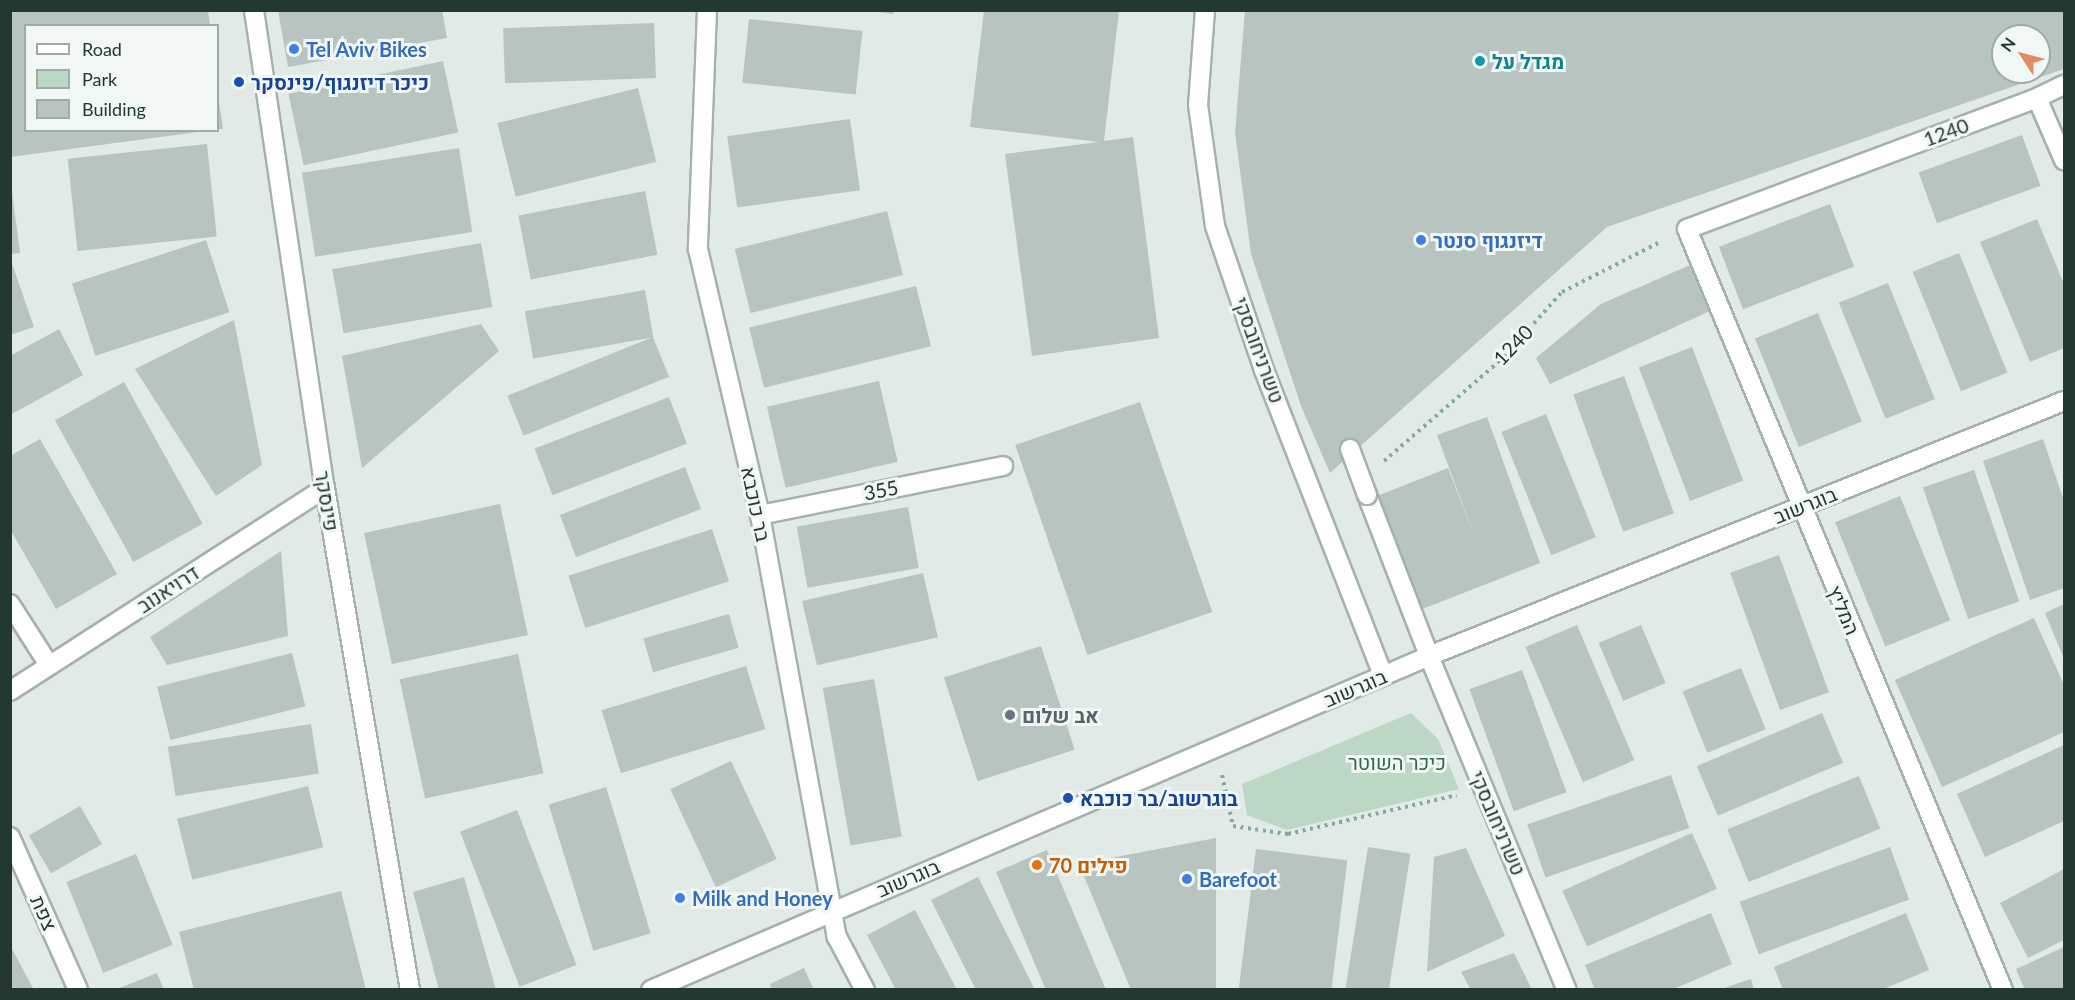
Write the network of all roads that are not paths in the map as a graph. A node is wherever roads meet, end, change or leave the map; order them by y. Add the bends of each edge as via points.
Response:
1 (254, 10) edge
2 (707, 10) edge
3 (1205, 10) edge
4 (2064, 85) edge
5 (2037, 98) junction
6 (2064, 160) edge
7 (1687, 229) joint
8 (2064, 401) edge
9 (1350, 449) dead end
10 (1003, 466) dead end
11 (325, 488) junction
12 (1801, 507) junction
13 (760, 515) junction
14 (10, 604) edge
15 (1429, 656) junction
16 (49, 665) junction
17 (1383, 676) junction
18 (10, 691) edge
19 (10, 837) edge
20 (831, 910) junction
21 (78, 990) edge
22 (410, 990) edge
23 (651, 990) edge
24 (865, 990) edge
25 (1567, 990) edge
26 (2004, 990) edge

1 - 11 street, פינסקר
2 - 13 street, בר כוכבא via 698,249
3 - 17 street, טשרניחובסקי via 1198,105 1215,226 1264,370
4 - 5 street, 1240
5 - 6 street
5 - 7 street, 1240
7 - 12 street, המליץ
8 - 12 street, בוגרשוב
9 - 15 street, טשרניחובסקי, bridge
10 - 13 street, 355
11 - 16 street, דרויאנוב
11 - 22 street, פינסקר
12 - 15 street, בוגרשוב
12 - 26 street, המליץ
13 - 20 street, בר כוכבא
14 - 16 street
15 - 17 street, בוגרשוב
15 - 25 street, טשרניחובסקי
16 - 18 street, דרויאנוב
17 - 20 street, בוגרשוב
19 - 21 street, צפת
20 - 23 street, בוגרשוב
20 - 24 street, בר כוכבא via 837,937

